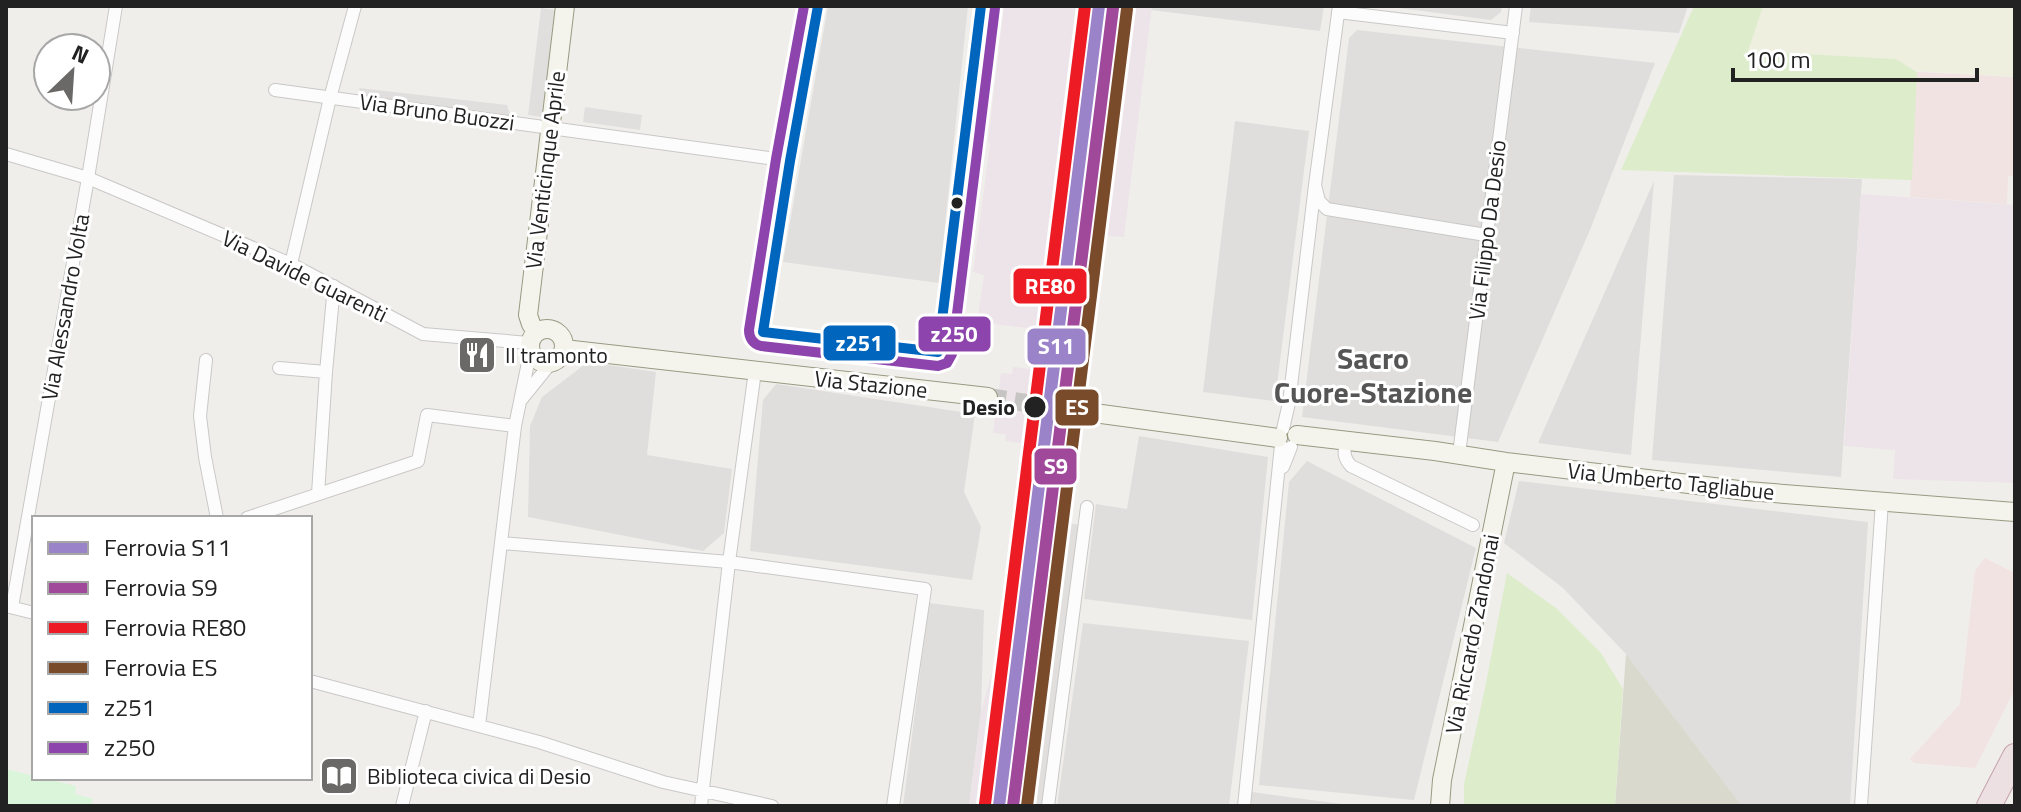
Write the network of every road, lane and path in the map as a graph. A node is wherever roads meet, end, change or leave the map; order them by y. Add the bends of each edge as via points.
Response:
1 (116, 6) edge
2 (355, 6) edge
3 (565, 6) edge
4 (818, 6) edge
5 (1516, 6) edge
6 (1338, 9) edge
7 (1513, 33) junction
8 (275, 90) dead end
9 (330, 98) junction
10 (550, 127) junction
11 (6, 154) edge
12 (790, 161) junction
13 (88, 178) junction
14 (1315, 185) junction
15 (1327, 209) junction
16 (1311, 226) junction
17 (1486, 235) junction
18 (291, 264) junction
19 (334, 286) junction
20 (763, 332) dead end
21 (532, 343) junction
22 (564, 349) junction
23 (206, 360) dead end
24 (550, 364) junction
25 (279, 368) dead end
26 (755, 371) junction
27 (326, 372) junction
28 (988, 397) tunnel mouth
29 (519, 403) junction
30 (1072, 410) tunnel mouth
31 (515, 426) junction
32 (1288, 438) junction
33 (1338, 439) junction
34 (1459, 454) junction
35 (1506, 462) junction
36 (318, 494) junction
37 (1882, 502) junction
38 (1087, 507) dead end
39 (2015, 512) edge
40 (217, 516) edge
41 (253, 516) edge
42 (1473, 525) dead end
43 (501, 543) junction
44 (729, 562) junction
45 (9, 607) edge
46 (32, 613) edge
47 (312, 682) edge
48 (426, 711) junction
49 (479, 726) junction
50 (2015, 756) edge
51 (703, 790) junction
52 (402, 806) edge
53 (701, 806) edge
54 (772, 806) edge
55 (893, 806) edge
56 (1048, 806) edge
57 (1244, 806) edge
58 (1440, 806) edge
59 (1861, 806) edge
60 (1989, 806) edge

1 - 13 street, Via Alessandro Volta
2 - 9 street
3 - 10 street, Via Venticinque Aprile
4 - 12 street
5 - 7 street, Via Filippo Da Desio
6 - 7 street
6 - 14 street
7 - 17 street, Via Filippo Da Desio
8 - 9 street, Via Bruno Buozzi
9 - 10 street, Via Bruno Buozzi
9 - 18 street
10 - 12 street, Via Bruno Buozzi
10 - 21 street, Via Venticinque Aprile via 528,315
11 - 13 street, Via Davide Guarenti
12 - 20 street
13 - 18 street, Via Davide Guarenti
13 - 45 street, Via Alessandro Volta
14 - 15 street
14 - 16 street
15 - 16 street
15 - 17 street
16 - 32 street
17 - 34 street, Via Filippo Da Desio
18 - 19 street, Via Davide Guarenti
19 - 21 street, Via Davide Guarenti via 423,334
19 - 27 street
21 - 22 street via 547,329 558,333
21 - 24 street via 538,362
21 - 29 street, Via Venticinque Aprile
22 - 24 street
22 - 26 street
23 - 40 street via 200,416
24 - 29 street, Via Venticinque Aprile
25 - 27 street
26 - 28 street, Via Stazione
26 - 44 street
27 - 36 street
29 - 31 street, Via Venticinque Aprile
30 - 32 street, Via Umberto Tagliabue
31 - 36 street via 427,415 418,461
31 - 43 street, Via Venticinque Aprile
32 - 33 street, Via Umberto Tagliabue
32 - 57 street via 1278,477
33 - 34 street, Via Umberto Tagliabue
33 - 42 street via 1351,466
34 - 35 street, Via Umberto Tagliabue
35 - 37 street, Via Umberto Tagliabue
35 - 58 street, Via Riccardo Zandonai
36 - 41 street
37 - 39 street, Via Umberto Tagliabue
37 - 59 street
38 - 56 street
43 - 44 street
43 - 49 street, Via Venticinque Aprile
44 - 51 street
44 - 55 street via 925,589
45 - 46 street
47 - 48 street
48 - 49 street
48 - 52 street
49 - 51 street
50 - 60 highway
51 - 53 street
51 - 54 street

